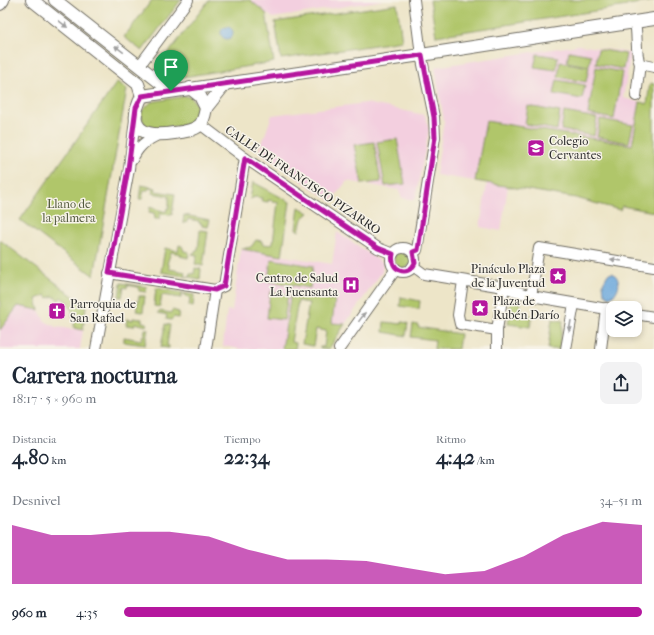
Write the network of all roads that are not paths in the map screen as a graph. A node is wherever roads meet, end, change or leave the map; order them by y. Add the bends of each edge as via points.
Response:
1 (3, 0) edge
2 (32, 0) edge
3 (55, 0) edge
4 (188, 0) edge
5 (414, 0) edge
6 (0, 4) edge
7 (654, 19) edge
8 (635, 22) junction
9 (422, 55) junction
10 (640, 64) junction
11 (140, 65) junction
12 (654, 67) edge
13 (226, 83) junction
14 (190, 88) junction
15 (171, 91) junction
16 (142, 96) junction
17 (636, 96) dead end
18 (206, 108) junction
19 (135, 120) junction
20 (200, 124) junction
21 (156, 136) junction
22 (245, 158) junction
23 (128, 169) junction
24 (413, 252) junction
25 (393, 254) junction
26 (413, 266) junction
27 (654, 267) edge
28 (396, 269) junction
29 (109, 273) junction
30 (463, 281) junction
31 (504, 287) junction
32 (215, 290) junction
33 (531, 296) junction
34 (574, 304) junction
35 (606, 308) edge
36 (642, 315) edge
37 (654, 317) edge
38 (606, 327) edge
39 (497, 330) junction
40 (96, 349) edge
41 (206, 349) edge
42 (339, 349) edge
43 (497, 349) edge
44 (566, 349) edge
45 (601, 349) edge

1 - 6 main road
2 -> 16 main road via 138,84
11 -> 3 main road
4 - 11 street
5 - 9 street
7 - 8 main road
8 - 9 main road
8 - 10 street via 638,35 637,58
9 - 13 main road
9 - 24 street via 434,117 435,137 418,250
10 - 12 street
10 - 17 street
11 - 15 main road
13 - 14 main road
13 - 18 main road
14 - 15 main road
14 - 18 main road via 200,96
15 - 16 main road
16 - 19 main road via 136,108
18 - 20 main road
19 - 21 main road via 143,132
19 - 23 street
20 - 21 main road via 190,130
20 - 22 street, CALLE DE FRANCISCO PIZARRO
21 - 23 street via 137,149
22 - 25 street, CALLE DE FRANCISCO PIZARRO via 378,248
22 - 32 street via 224,286
23 - 29 street
24 - 25 street via 402,248
24 - 26 street
25 - 28 street via 392,262
26 - 28 street via 403,271
26 - 30 street via 424,274
27 -> 33 street via 539,248
42 -> 28 street
29 - 32 street
29 - 40 street
30 - 31 street
30 - 39 street via 458,315 460,324
31 - 33 street
31 - 39 street
32 - 41 street
33 - 34 street
34 - 35 street
34 -> 44 street
36 - 37 street
38 - 45 street
39 - 43 street

